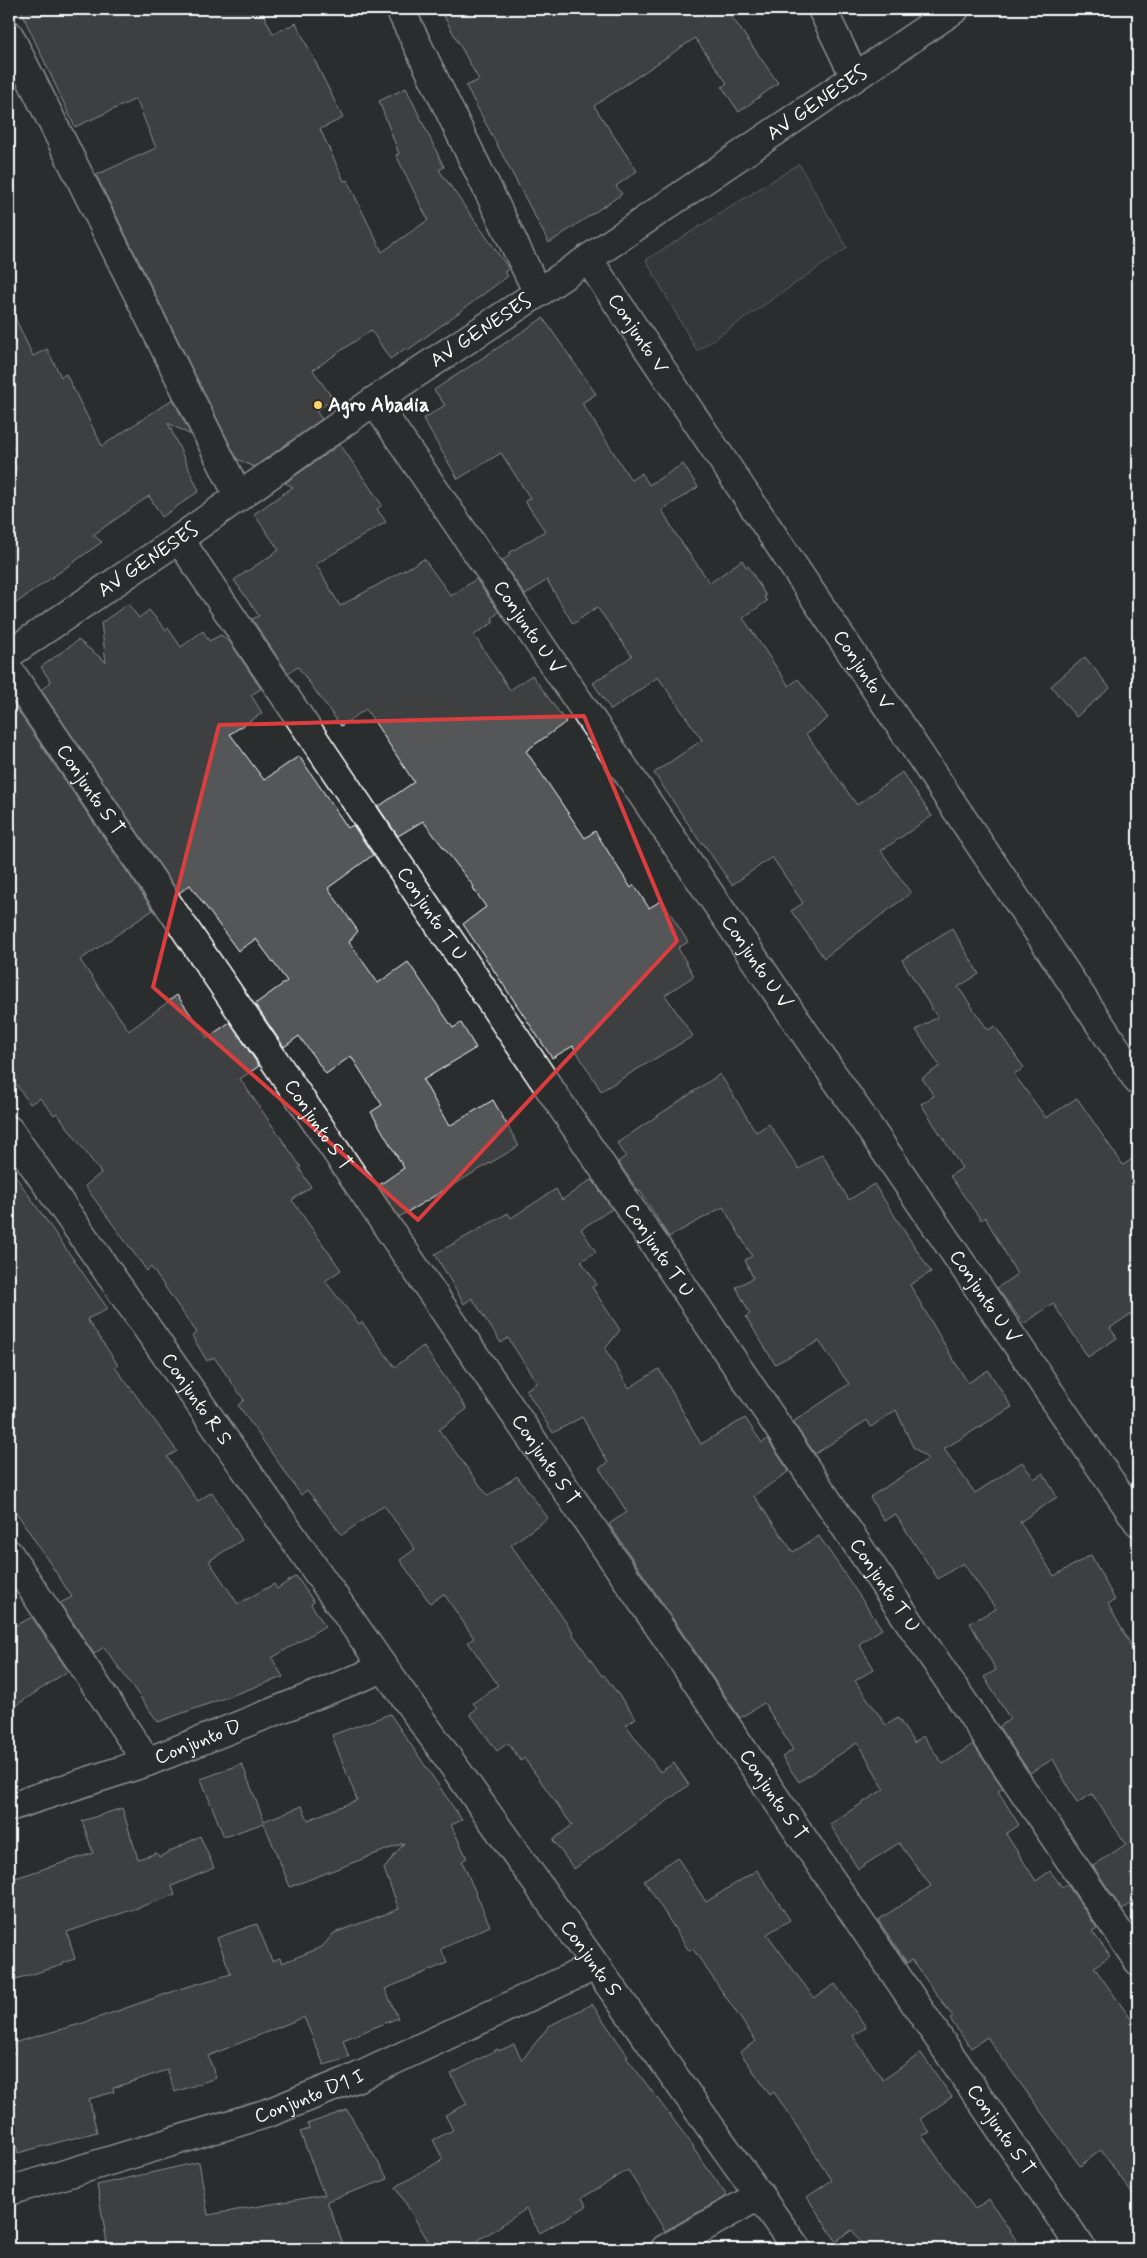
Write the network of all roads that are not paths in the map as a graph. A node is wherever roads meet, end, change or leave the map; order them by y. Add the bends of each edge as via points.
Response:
1 (400, 9) edge
2 (822, 9) edge
3 (955, 9) edge
4 (9, 35) edge
5 (855, 77) junction
6 (588, 259) junction
7 (538, 293) junction
8 (374, 401) junction
9 (239, 497) junction
10 (179, 539) junction
11 (9, 654) edge
12 (9, 670) edge
13 (1138, 1081) edge
14 (9, 1130) edge
15 (1138, 1522) edge
16 (9, 1554) edge
17 (384, 1668) junction
18 (146, 1762) junction
19 (9, 1807) edge
20 (1138, 1961) edge
21 (596, 1966) junction
22 (9, 2191) edge
23 (760, 2195) junction
24 (665, 2249) edge
25 (797, 2249) edge
26 (1082, 2249) edge

1 - 7 street
2 - 5 street
3 - 5 street, AV GENESES
4 - 9 street
5 - 6 street, AV GENESES
6 - 7 street, AV GENESES
6 - 13 street, Conjunto V
7 - 8 street, AV GENESES
8 - 9 street, AV GENESES
8 - 15 street, Conjunto U V
9 - 10 street, AV GENESES
10 - 11 street, AV GENESES
10 - 20 street, Conjunto T U
12 - 26 street, Conjunto S T
14 - 17 street, Conjunto R S
16 - 18 street
17 - 18 street, Conjunto D
17 - 21 street, Conjunto S
18 - 19 street, Conjunto D
21 - 22 street, Conjunto D1 I via 358,2077 268,2113
21 - 23 street, Conjunto S
23 - 24 street
23 - 25 street, Conjunto S

